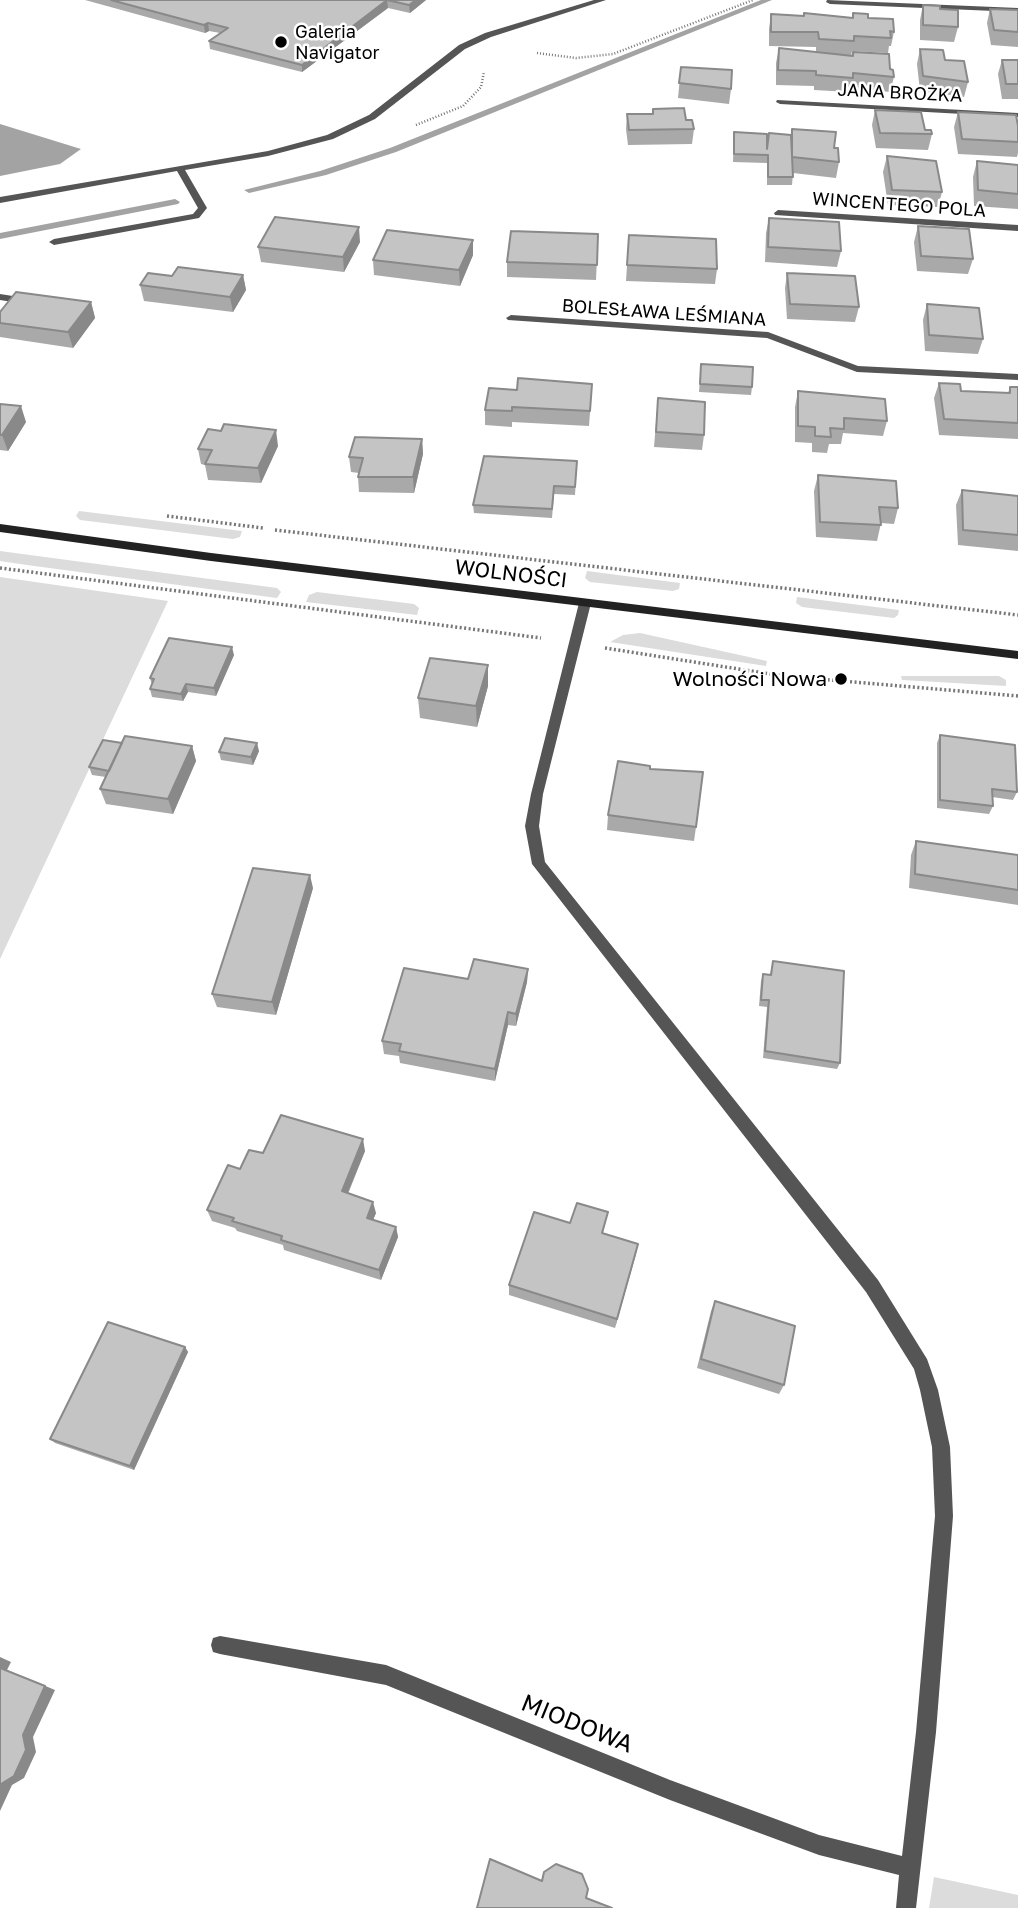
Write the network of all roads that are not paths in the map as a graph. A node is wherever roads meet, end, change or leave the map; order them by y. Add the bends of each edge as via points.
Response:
1 (602, 0) edge
2 (830, 2) dead end
3 (1018, 10) edge
4 (780, 102) dead end
5 (1018, 115) edge
6 (180, 169) junction
7 (0, 200) edge
8 (778, 213) dead end
9 (1018, 228) edge
10 (54, 242) dead end
11 (0, 298) edge
12 (19, 300) edge
13 (511, 318) dead end
14 (1018, 377) edge
15 (0, 528) edge
16 (585, 603) junction
17 (1018, 655) edge
18 (220, 1645) dead end
19 (911, 1868) junction
20 (906, 1908) edge

1 - 6 street via 462,47 372,117 330,137
2 - 3 street
4 - 5 street, JANA BROŻKA
6 - 7 street
6 - 10 street via 203,208 196,216
8 - 9 street, WINCENTEGO POLA
11 - 12 street
13 - 14 street, BOLESŁAWA LEŚMIANA via 768,335 857,369
15 - 16 main road, WOLNOŚCI
16 - 17 main road, WOLNOŚCI
16 - 19 street via 537,794 532,826 539,864 872,1286 921,1365 929,1390 941,1447 944,1517
18 - 19 street, MIODOWA via 386,1675 794,1836
19 - 20 street

